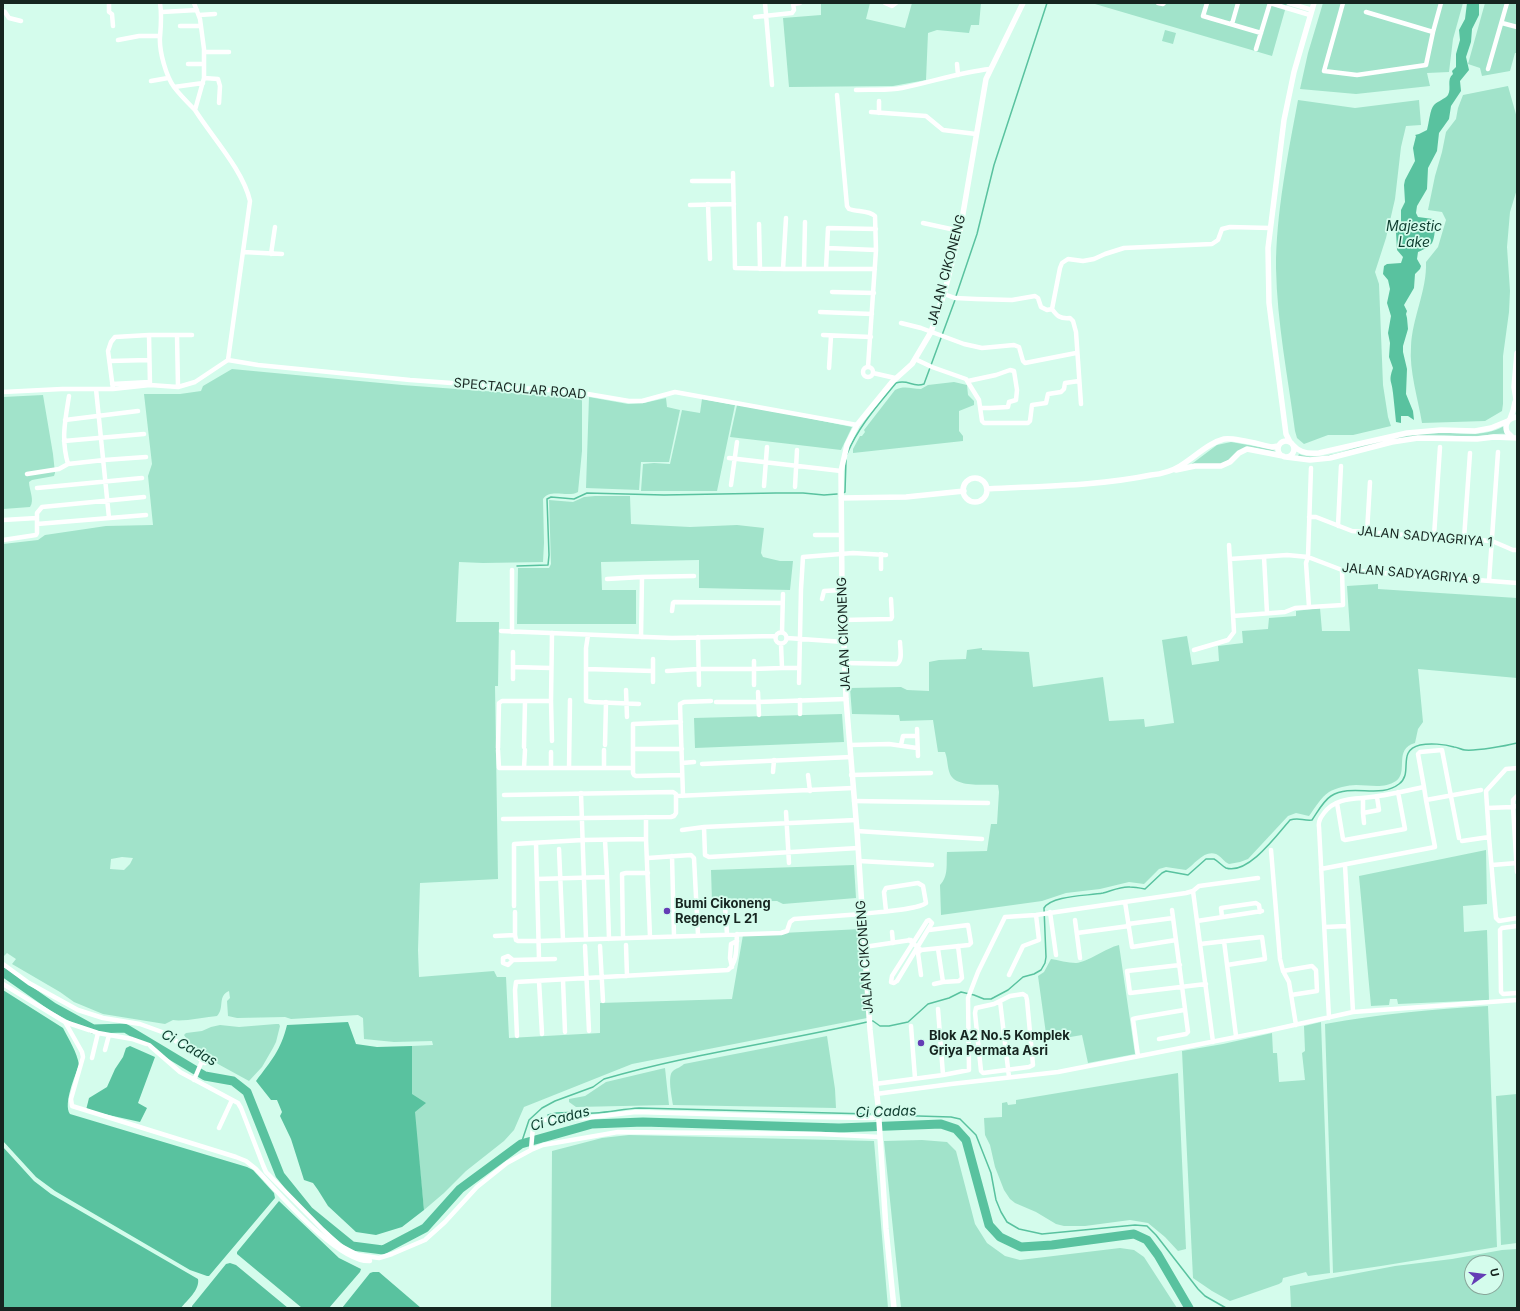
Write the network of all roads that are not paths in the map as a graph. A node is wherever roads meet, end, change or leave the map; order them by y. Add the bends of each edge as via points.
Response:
1 (109, 3) edge
2 (160, 3) edge
3 (194, 3) edge
4 (765, 3) edge
5 (800, 3) edge
6 (886, 3) edge
7 (896, 3) edge
8 (1023, 3) edge
9 (1207, 3) edge
10 (1238, 3) edge
11 (1270, 3) edge
12 (1289, 3) edge
13 (1314, 3) edge
14 (1343, 3) edge
15 (1441, 3) edge
16 (1507, 3) edge
17 (793, 4) edge
18 (3, 11) edge
19 (162, 12) junction
20 (1366, 12) dead end
21 (198, 13) junction
22 (1311, 13) junction
23 (215, 14) dead end
24 (766, 16) junction
25 (756, 18) dead end
26 (21, 21) dead end
27 (1502, 22) junction
28 (1232, 24) junction
29 (112, 26) dead end
30 (180, 26) dead end
31 (201, 26) junction
32 (1517, 27) edge
33 (1433, 32) junction
34 (1261, 33) junction
35 (160, 36) junction
36 (118, 40) dead end
37 (1256, 49) dead end
38 (204, 52) junction
39 (229, 52) dead end
40 (188, 64) dead end
41 (204, 64) junction
42 (957, 64) dead end
43 (1488, 69) dead end
44 (989, 70) junction
45 (958, 75) junction
46 (168, 78) junction
47 (204, 78) junction
48 (150, 81) dead end
49 (202, 83) junction
50 (772, 86) dead end
51 (174, 87) junction
52 (856, 90) dead end
53 (838, 95) dead end
54 (879, 101) dead end
55 (219, 103) dead end
56 (195, 110) junction
57 (871, 112) dead end
58 (878, 112) junction
59 (976, 134) junction
60 (733, 173) dead end
61 (692, 181) dead end
62 (733, 181) junction
63 (708, 204) junction
64 (734, 204) junction
65 (690, 205) dead end
66 (786, 218) dead end
67 (805, 222) dead end
68 (923, 223) dead end
69 (759, 224) dead end
70 (275, 228) dead end
71 (1270, 228) junction
72 (876, 229) junction
73 (960, 231) junction
74 (827, 248) junction
75 (876, 250) junction
76 (243, 252) junction
77 (271, 254) junction
78 (282, 254) dead end
79 (710, 259) dead end
80 (760, 269) junction
81 (783, 269) junction
82 (804, 269) junction
83 (826, 269) junction
84 (875, 269) junction
85 (832, 292) dead end
86 (874, 293) junction
87 (944, 294) junction
88 (1052, 309) junction
89 (820, 312) dead end
90 (872, 314) junction
91 (901, 323) dead end
92 (931, 332) junction
93 (149, 335) junction
94 (177, 335) junction
95 (192, 335) dead end
96 (822, 335) dead end
97 (831, 336) junction
98 (871, 337) junction
99 (1076, 353) junction
100 (1517, 353) edge
101 (916, 359) junction
102 (149, 360) junction
103 (228, 360) junction
104 (110, 361) junction
105 (868, 367) junction
106 (829, 368) dead end
107 (873, 373) junction
108 (895, 378) junction
109 (968, 381) junction
110 (1079, 381) junction
111 (150, 383) junction
112 (113, 387) junction
113 (178, 387) junction
114 (96, 389) junction
115 (3, 392) edge
116 (69, 396) dead end
117 (1516, 402) edge
118 (1081, 404) dead end
119 (981, 408) junction
120 (138, 411) dead end
121 (99, 415) junction
122 (1517, 417) edge
123 (65, 420) junction
124 (1509, 420) junction
125 (857, 425) junction
126 (144, 434) dead end
127 (1286, 434) junction
128 (102, 438) junction
129 (1516, 438) edge
130 (64, 441) junction
131 (737, 442) dead end
132 (1280, 444) junction
133 (1292, 444) junction
134 (767, 447) dead end
135 (1440, 447) dead end
136 (796, 450) dead end
137 (1498, 452) dead end
138 (1470, 453) dead end
139 (1284, 456) junction
140 (146, 457) dead end
141 (731, 459) junction
142 (104, 460) junction
143 (765, 463) junction
144 (68, 464) junction
145 (796, 466) junction
146 (1341, 466) dead end
147 (1312, 468) dead end
148 (1172, 470) junction
149 (841, 471) junction
150 (27, 474) dead end
151 (142, 478) dead end
152 (106, 480) junction
153 (1370, 482) dead end
154 (731, 485) dead end
155 (764, 486) dead end
156 (795, 487) dead end
157 (37, 488) dead end
158 (987, 490) junction
159 (964, 491) junction
160 (144, 497) dead end
161 (840, 498) junction
162 (108, 501) junction
163 (146, 515) dead end
164 (1310, 517) junction
165 (37, 518) junction
166 (109, 518) junction
167 (3, 520) edge
168 (37, 524) junction
169 (1338, 526) junction
170 (1367, 532) junction
171 (815, 535) dead end
172 (842, 535) junction
173 (1434, 536) junction
174 (1464, 539) junction
175 (3, 540) edge
176 (1492, 541) junction
177 (1229, 545) dead end
178 (1517, 550) edge
179 (842, 553) junction
180 (1264, 557) junction
181 (1308, 557) junction
182 (1230, 559) junction
183 (881, 569) dead end
184 (512, 570) dead end
185 (1342, 570) junction
186 (694, 576) dead end
187 (642, 577) junction
188 (607, 578) dead end
189 (1489, 581) junction
190 (1517, 583) edge
191 (842, 590) junction
192 (783, 594) dead end
193 (822, 599) dead end
194 (891, 599) dead end
195 (782, 603) junction
196 (1309, 607) junction
197 (672, 611) dead end
198 (1267, 614) junction
199 (1233, 616) junction
200 (843, 620) junction
201 (501, 631) dead end
202 (512, 632) junction
203 (782, 632) junction
204 (552, 634) junction
205 (588, 635) junction
206 (776, 636) junction
207 (641, 637) junction
208 (698, 637) junction
209 (787, 638) junction
210 (800, 639) junction
211 (844, 642) junction
212 (900, 642) dead end
213 (781, 644) junction
214 (1194, 650) dead end
215 (513, 652) dead end
216 (653, 659) dead end
217 (754, 661) dead end
218 (845, 663) junction
219 (513, 667) junction
220 (550, 668) junction
221 (782, 668) junction
222 (799, 668) junction
223 (586, 669) junction
224 (698, 669) junction
225 (753, 669) junction
226 (653, 671) junction
227 (667, 671) dead end
228 (513, 678) dead end
229 (653, 682) dead end
230 (799, 683) dead end
231 (699, 685) dead end
232 (754, 685) dead end
233 (626, 690) dead end
234 (758, 692) dead end
235 (846, 699) junction
236 (570, 700) dead end
237 (800, 700) junction
238 (551, 701) junction
239 (524, 702) junction
240 (606, 702) junction
241 (758, 702) junction
242 (626, 703) junction
243 (639, 704) dead end
244 (800, 714) dead end
245 (759, 715) dead end
246 (627, 717) dead end
247 (681, 722) junction
248 (917, 729) dead end
249 (916, 736) junction
250 (552, 741) dead end
251 (605, 745) dead end
252 (850, 745) junction
253 (901, 745) junction
254 (917, 748) junction
255 (634, 749) junction
256 (682, 749) junction
257 (604, 750) dead end
258 (551, 752) dead end
259 (918, 756) dead end
260 (851, 757) junction
261 (774, 760) junction
262 (694, 762) dead end
263 (682, 763) junction
264 (702, 764) dead end
265 (524, 768) junction
266 (551, 768) junction
267 (569, 768) junction
268 (604, 768) junction
269 (634, 768) junction
270 (1517, 768) edge
271 (773, 772) dead end
272 (930, 773) dead end
273 (682, 775) junction
274 (808, 775) dead end
275 (852, 775) junction
276 (1424, 787) junction
277 (853, 788) junction
278 (1481, 790) dead end
279 (810, 791) junction
280 (786, 792) junction
281 (1398, 792) junction
282 (581, 793) junction
283 (504, 795) dead end
284 (676, 796) junction
285 (683, 796) junction
286 (1450, 796) junction
287 (1517, 796) edge
288 (1377, 797) junction
289 (1362, 798) junction
290 (786, 799) dead end
291 (1426, 800) junction
292 (854, 801) junction
293 (988, 803) dead end
294 (1337, 803) junction
295 (1515, 806) edge
296 (1487, 808) junction
297 (786, 812) dead end
298 (1363, 813) junction
299 (582, 817) junction
300 (646, 817) junction
301 (503, 819) dead end
302 (856, 820) junction
303 (787, 823) junction
304 (1364, 823) dead end
305 (704, 827) junction
306 (1516, 829) edge
307 (682, 830) dead end
308 (857, 831) junction
309 (1489, 837) junction
310 (646, 839) junction
311 (982, 839) dead end
312 (582, 840) junction
313 (606, 840) junction
314 (536, 843) junction
315 (858, 848) junction
316 (559, 849) dead end
317 (1272, 850) dead end
318 (788, 852) junction
319 (672, 856) junction
320 (648, 858) junction
321 (859, 861) junction
322 (789, 863) dead end
323 (1517, 863) edge
324 (932, 865) dead end
325 (1345, 865) junction
326 (1492, 865) junction
327 (1321, 869) junction
328 (1517, 872) edge
329 (648, 873) junction
330 (584, 877) junction
331 (607, 877) junction
332 (560, 878) junction
333 (1258, 878) dead end
334 (537, 879) junction
335 (1193, 891) junction
336 (1125, 902) junction
337 (514, 906) dead end
338 (726, 906) dead end
339 (1172, 910) dead end
340 (886, 911) junction
341 (515, 912) dead end
342 (1047, 913) junction
343 (862, 914) junction
344 (1036, 915) junction
345 (1222, 917) junction
346 (1173, 918) junction
347 (1517, 918) edge
348 (1075, 920) dead end
349 (1197, 921) junction
350 (1128, 925) junction
351 (1348, 926) junction
352 (1517, 926) edge
353 (1324, 927) junction
354 (929, 930) junction
355 (892, 932) dead end
356 (1077, 933) junction
357 (726, 934) junction
358 (737, 934) junction
359 (515, 935) junction
360 (698, 935) junction
361 (495, 936) dead end
362 (674, 936) junction
363 (650, 937) junction
364 (623, 938) junction
365 (586, 939) junction
366 (609, 939) junction
367 (923, 939) junction
368 (563, 940) junction
369 (1176, 940) junction
370 (538, 941) junction
371 (913, 941) junction
372 (1224, 941) junction
373 (893, 943) junction
374 (1200, 944) junction
375 (626, 945) dead end
376 (585, 946) dead end
377 (600, 946) dead end
378 (958, 946) junction
379 (864, 947) junction
380 (920, 949) junction
381 (938, 949) junction
382 (1056, 955) dead end
383 (1080, 958) dead end
384 (539, 959) junction
385 (555, 959) dead end
386 (513, 960) dead end
387 (3, 964) edge
388 (1180, 965) junction
389 (1227, 965) junction
390 (1283, 971) junction
391 (921, 975) dead end
392 (1009, 975) dead end
393 (627, 976) junction
394 (602, 977) junction
395 (586, 978) junction
396 (563, 980) junction
397 (539, 981) junction
398 (943, 982) junction
399 (3, 984) edge
400 (934, 984) dead end
401 (1206, 984) junction
402 (1182, 988) junction
403 (1517, 993) edge
404 (1291, 994) junction
405 (1517, 1000) edge
406 (603, 1001) dead end
407 (1000, 1001) junction
408 (938, 1008) dead end
409 (1184, 1010) junction
410 (1353, 1012) junction
411 (1329, 1018) junction
412 (65, 1022) junction
413 (1296, 1025) junction
414 (911, 1026) dead end
415 (589, 1031) dead end
416 (565, 1032) dead end
417 (98, 1034) junction
418 (542, 1034) dead end
419 (109, 1035) junction
420 (517, 1036) dead end
421 (1236, 1036) junction
422 (1159, 1039) dead end
423 (1213, 1042) junction
424 (105, 1050) dead end
425 (1138, 1056) junction
426 (92, 1058) dead end
427 (1008, 1070) junction
428 (943, 1075) junction
429 (1009, 1077) junction
430 (195, 1078) junction
431 (915, 1078) junction
432 (875, 1084) junction
433 (876, 1094) junction
434 (232, 1100) junction
435 (878, 1118) junction
436 (219, 1128) dead end
437 (879, 1136) junction
438 (531, 1148) junction
439 (370, 1261) dead end
440 (894, 1308) edge

1 - 29 street
2 - 19 street
3 - 21 street
4 - 24 street
5 - 17 street
6 - 7 street via 892,6
8 - 44 street, JALAN CIKONENG
9 - 28 street via 1203,16
10 - 28 street
11 - 22 street
11 - 34 street
12 - 22 street
13 - 22 street
14 - 33 street via 1324,70 1357,75 1425,66 1428,64
15 - 33 street
16 - 27 street
17 - 24 street via 792,13
18 - 26 street via 9,18
19 - 21 street
19 - 35 street
20 - 33 street
21 - 23 street
21 - 31 street
22 - 71 street via 1294,72 1284,120
24 - 25 street
24 - 50 street
27 - 32 street
27 - 43 street
28 - 34 street
30 - 31 street
31 - 38 street
34 - 37 street
35 - 36 street
35 - 46 street
38 - 39 street
38 - 41 street
40 - 41 street
41 - 47 street
42 - 45 street
44 - 45 street
44 - 59 street, JALAN CIKONENG
45 - 52 street via 901,88
46 - 48 street
46 - 51 street
47 - 49 street
47 - 55 street via 218,79
49 - 51 street
49 - 56 street
51 - 56 street
53 - 72 street via 847,206 853,211 873,213
54 - 58 street
56 - 76 street via 221,146 248,193 250,201
57 - 58 street
58 - 59 street via 926,116 944,130
59 - 73 street, JALAN CIKONENG
60 - 62 street
61 - 62 street
62 - 64 street
63 - 64 street
63 - 65 street
63 - 79 street
64 - 80 street via 734,268
66 - 81 street
67 - 82 street
68 - 73 street
69 - 80 street
70 - 77 street
71 - 88 street via 1230,226 1222,229 1218,240 1212,244 1124,248 1094,259 1068,259 1060,268
71 - 127 street via 1270,303
72 - 74 street via 828,228
72 - 75 street
73 - 87 street, JALAN CIKONENG
74 - 75 street
74 - 83 street
75 - 84 street
76 - 77 street
76 - 103 street
77 - 78 street
80 - 81 street
81 - 82 street
82 - 83 street
83 - 84 street
84 - 86 street
85 - 86 street
86 - 90 street
87 - 88 street via 957,298 1012,300 1035,296 1041,307
87 - 92 street, JALAN CIKONENG
88 - 99 street via 1058,317 1070,318 1073,321
89 - 90 street
90 - 98 street
91 - 92 street
92 - 99 street via 982,348 1014,345 1019,347 1025,363
92 - 101 street, JALAN CIKONENG
93 - 94 street
93 - 102 street
93 - 104 street via 114,338 108,348
94 - 95 street
94 - 113 street
96 - 97 street
97 - 98 street
97 - 106 street
98 - 105 street
99 - 110 street
100 - 117 street
101 - 108 street, JALAN CIKONENG
101 - 109 street
102 - 104 street
102 - 111 street
103 - 113 street via 195,382
103 - 125 street, SPECTACULAR ROAD via 410,380 576,392 629,401 642,401 678,393
104 - 112 street
105 - 107 street
105 - 107 street via 864,374 868,377
107 - 108 street
108 - 125 street, JALAN CIKONENG
109 - 119 street
109 - 119 street via 1014,371 1016,400 1009,402 1008,406
110 - 118 street
110 - 119 street via 1067,382 1061,392 1048,394 1046,403 1032,404 1028,423 983,423
111 - 112 street
111 - 113 street
112 - 114 street
114 - 115 street
114 - 121 street
116 - 123 street
117 - 124 street
120 - 121 street
121 - 123 street
121 - 128 street
122 - 124 street
123 - 130 street
124 - 129 street via 1507,432
124 - 133 street via 1491,428 1475,431 1407,433 1319,454 1306,453
125 - 149 street, JALAN CIKONENG via 846,445
126 - 128 street
127 - 132 street
127 - 133 street
128 - 130 street
128 - 142 street
129 - 139 street via 1418,438 1330,458 1310,460
130 - 144 street
131 - 141 street
132 - 133 street via 1286,441
132 - 139 street via 1279,453
132 - 148 street via 1272,447 1226,439 1215,442
133 - 139 street via 1292,454
134 - 143 street
135 - 173 street
136 - 145 street
137 - 176 street
138 - 174 street
139 - 148 street via 1247,449 1221,466
140 - 142 street
141 - 143 street
141 - 154 street
142 - 144 street
142 - 152 street
143 - 145 street
143 - 155 street
144 - 150 street via 59,469
145 - 149 street
145 - 156 street
146 - 169 street
147 - 164 street
148 - 158 street via 1124,480
149 - 161 street, JALAN CIKONENG
151 - 152 street
152 - 157 street
152 - 162 street
153 - 170 street
158 - 159 street via 983,499 976,502 968,500
158 - 159 street via 983,481 976,478 966,482
159 - 161 street via 906,497
160 - 162 street
161 - 172 street, JALAN CIKONENG
162 - 165 street via 42,507
162 - 166 street
163 - 166 street
164 - 169 street, JALAN SADYAGRIYA 1
164 - 181 street
165 - 167 street
165 - 168 street
166 - 168 street
168 - 175 street via 35,536
169 - 170 street, JALAN SADYAGRIYA 1 via 1352,531
170 - 173 street, JALAN SADYAGRIYA 1
171 - 172 street
172 - 179 street, JALAN CIKONENG
173 - 174 street, JALAN SADYAGRIYA 1
174 - 176 street, JALAN SADYAGRIYA 1
176 - 178 street, JALAN SADYAGRIYA 1
176 - 189 street
177 - 182 street
179 - 183 street via 884,555
179 - 191 street, JALAN CIKONENG
179 - 210 street via 803,557
180 - 181 street, JALAN SADYAGRIYA 9
180 - 182 street, JALAN SADYAGRIYA 9
180 - 198 street
181 - 185 street, JALAN SADYAGRIYA 9
181 - 196 street via 1306,563
182 - 199 street
184 - 202 street
185 - 189 street, JALAN SADYAGRIYA 9
185 - 196 street via 1343,605
186 - 187 street
187 - 188 street
187 - 207 street
189 - 190 street, JALAN SADYAGRIYA 9
191 - 193 street via 824,591
191 - 200 street, JALAN CIKONENG
192 - 195 street
194 - 200 street via 891,619
195 - 197 street via 674,602
195 - 203 street
196 - 198 street
198 - 199 street
199 - 214 street via 1234,632 1228,640
200 - 211 street, JALAN CIKONENG
201 - 202 street
202 - 204 street
203 - 206 street
203 - 209 street
204 - 205 street
204 - 220 street
205 - 207 street
205 - 223 street
206 - 208 street
206 - 213 street via 776,640
207 - 208 street
208 - 224 street
209 - 210 street
209 - 213 street
210 - 211 street
210 - 222 street
211 - 218 street, JALAN CIKONENG
212 - 218 street via 900,660 897,664
213 - 221 street
215 - 219 street
216 - 226 street
217 - 225 street
218 - 235 street, JALAN CIKONENG
219 - 220 street
219 - 228 street
220 - 238 street
221 - 222 street
221 - 225 street
222 - 230 street
223 - 226 street
223 - 240 street via 585,699 589,702
224 - 225 street
224 - 227 street
224 - 231 street
225 - 232 street
226 - 229 street
233 - 242 street
234 - 241 street
235 - 237 street
235 - 252 street, JALAN CIKONENG
236 - 267 street
237 - 241 street
237 - 244 street
238 - 239 street
238 - 250 street
239 - 265 street
239 - 265 street via 499,703 498,749 498,768
240 - 242 street
240 - 251 street
241 - 245 street
241 - 247 street via 682,702
242 - 243 street
242 - 246 street
247 - 255 street via 634,724
247 - 256 street
248 - 249 street
249 - 253 street via 903,736
249 - 254 street
252 - 253 street
252 - 260 street, JALAN CIKONENG
253 - 254 street
254 - 259 street
255 - 256 street
255 - 269 street
256 - 263 street
257 - 268 street
258 - 266 street
260 - 261 street
260 - 275 street, JALAN CIKONENG
261 - 264 street
261 - 271 street
262 - 263 street
263 - 273 street
265 - 266 street
266 - 267 street
267 - 268 street
268 - 269 street
269 - 273 street via 633,773 636,776
270 - 296 street via 1506,768 1486,791
272 - 275 street
273 - 285 street
274 - 279 street
275 - 277 street, JALAN CIKONENG
276 - 281 street
276 - 286 street via 1418,754 1441,750
276 - 291 street
277 - 279 street
277 - 292 street, JALAN CIKONENG
278 - 286 street
279 - 280 street
280 - 285 street
280 - 290 street
281 - 288 street
281 - 294 street via 1405,828 1345,840
282 - 283 street
282 - 284 street via 673,792
282 - 299 street
284 - 285 street
284 - 300 street via 674,816
286 - 291 street
286 - 309 street via 1460,840
287 - 295 street via 1513,800
288 - 289 street
288 - 298 street via 1379,810
289 - 294 street
289 - 298 street
291 - 325 street via 1435,847
292 - 293 street
292 - 302 street, JALAN CIKONENG
294 - 327 street via 1327,809 1318,823
295 - 296 street
295 - 306 street
296 - 309 street
297 - 303 street
298 - 304 street
299 - 300 street
299 - 301 street
299 - 312 street
300 - 310 street
302 - 303 street
302 - 308 street, JALAN CIKONENG
303 - 305 street
303 - 318 street
305 - 307 street
305 - 318 street via 707,857
306 - 323 street
308 - 311 street
308 - 315 street, JALAN CIKONENG
309 - 326 street
310 - 313 street
310 - 320 street
312 - 313 street
312 - 314 street
312 - 330 street
313 - 331 street
314 - 334 street
314 - 337 street via 513,845
315 - 318 street
315 - 321 street, JALAN CIKONENG
316 - 332 street
317 - 390 street
318 - 322 street
319 - 320 street
319 - 360 street via 691,855 694,858
319 - 362 street
320 - 329 street
321 - 324 street
321 - 343 street, JALAN CIKONENG
323 - 326 street
323 - 328 street
325 - 327 street
325 - 351 street
326 - 347 street via 1497,920
327 - 353 street
329 - 363 street
329 - 364 street via 622,874
330 - 331 street
330 - 332 street
330 - 365 street
331 - 366 street
332 - 334 street
332 - 368 street
333 - 335 street via 1200,886
334 - 370 street
335 - 336 street
335 - 349 street
336 - 342 street
336 - 350 street
338 - 357 street
339 - 346 street
340 - 340 street via 925,905 924,886 918,883 886,888
340 - 343 street
341 - 359 street
342 - 344 street
342 - 382 street
343 - 358 street via 794,919 786,932
343 - 379 street, JALAN CIKONENG
344 - 392 street via 1039,940 1022,948
344 - 428 street via 1004,918 968,998 970,1068 968,1071
345 - 345 street via 1220,908 1256,903 1261,911
345 - 349 street
346 - 350 street
346 - 369 street
348 - 356 street
349 - 374 street
350 - 356 street
350 - 369 street via 1132,947
351 - 353 street
351 - 410 street
352 - 403 street via 1500,930 1501,992
353 - 411 street
354 - 367 street
354 - 371 street via 932,923 929,920
354 - 378 street via 968,925 971,943
355 - 373 street
356 - 383 street
357 - 358 street
357 - 360 street
358 - 393 street via 737,941 731,944 732,967 728,970
359 - 361 street
359 - 370 street via 518,940
360 - 362 street
362 - 363 street
363 - 364 street
364 - 366 street
365 - 366 street
365 - 368 street
367 - 371 street
367 - 380 street
368 - 370 street
369 - 388 street
370 - 384 street
371 - 373 street
371 - 380 street
371 - 380 street via 891,982 897,981
372 - 374 street
372 - 389 street
372 - 389 street via 1262,937 1265,957 1263,960
373 - 379 street
374 - 401 street
375 - 393 street
376 - 395 street
377 - 394 street
378 - 381 street
378 - 398 street via 962,979
379 - 432 street, JALAN CIKONENG
380 - 381 street
380 - 391 street via 918,953
381 - 398 street
384 - 385 street
384 - 386 street
387 - 430 street via 30,983 78,1010 103,1018 140,1024 158,1030 175,1040 203,1062
388 - 402 street
388 - 402 street via 1127,972 1131,994
389 - 421 street
390 - 404 street via 1290,982
390 - 404 street via 1312,966 1316,970 1318,991
393 - 394 street
394 - 395 street
394 - 406 street
395 - 396 street
395 - 415 street
396 - 397 street
396 - 416 street
397 - 418 street
397 - 420 street via 519,981 515,984
398 - 400 street
399 - 412 street
401 - 402 street
401 - 423 street
402 - 409 street
404 - 413 street
405 - 410 street
407 - 427 street
407 - 427 street via 977,1007 975,1010 981,1071 984,1073
407 - 427 street via 1010,996 1026,996 1034,1063 1032,1066
408 - 428 street
409 - 422 street via 1187,1033
409 - 425 street via 1134,1019
410 - 411 street
411 - 413 street
412 - 417 street
412 - 439 street via 83,1057 72,1106 246,1161 337,1248 349,1256
413 - 421 street
414 - 431 street
417 - 419 street
417 - 426 street
419 - 424 street
419 - 430 street via 149,1045 176,1069
421 - 423 street
423 - 425 street
425 - 429 street via 1058,1072
427 - 429 street
428 - 431 street
429 - 433 street
430 - 434 street
431 - 432 street
432 - 433 street, JALAN CIKONENG
433 - 435 street, JALAN CIKONENG
434 - 436 street
434 - 438 street via 240,1106 266,1172 335,1242 353,1253 366,1257 382,1258 425,1240 477,1187
435 - 437 street, JALAN CIKONENG
435 - 438 street via 636,1112 543,1120 535,1124 532,1130
437 - 438 street via 618,1132
437 - 440 street, JALAN CIKONENG

